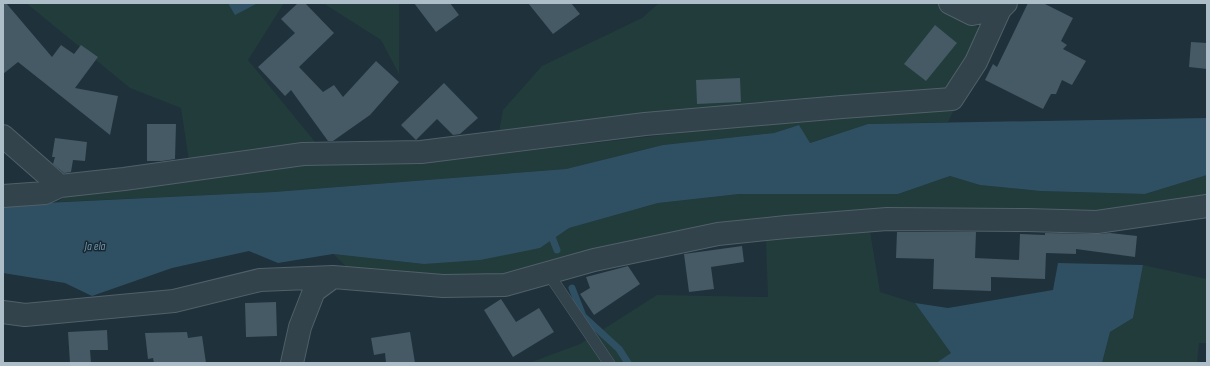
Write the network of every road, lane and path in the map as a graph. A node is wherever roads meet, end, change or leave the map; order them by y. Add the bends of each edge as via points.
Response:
1 (950, 3) edge
2 (1003, 6) edge
3 (3, 136) edge
4 (60, 186) junction
5 (3, 196) edge
6 (1207, 206) edge
7 (548, 273) junction
8 (333, 277) junction
9 (3, 312) edge
10 (292, 363) edge
11 (608, 363) edge

1 - 2 street via 972,14
2 - 4 street via 976,62 952,99 644,124 421,152 303,154
3 - 4 street
4 - 5 street via 45,193
6 - 7 street via 1097,222 887,219 786,227 718,234 594,260
7 - 8 street via 505,286 443,286
7 - 11 lane
8 - 9 street via 260,280 174,301 25,315
8 - 10 street via 314,291 300,327

